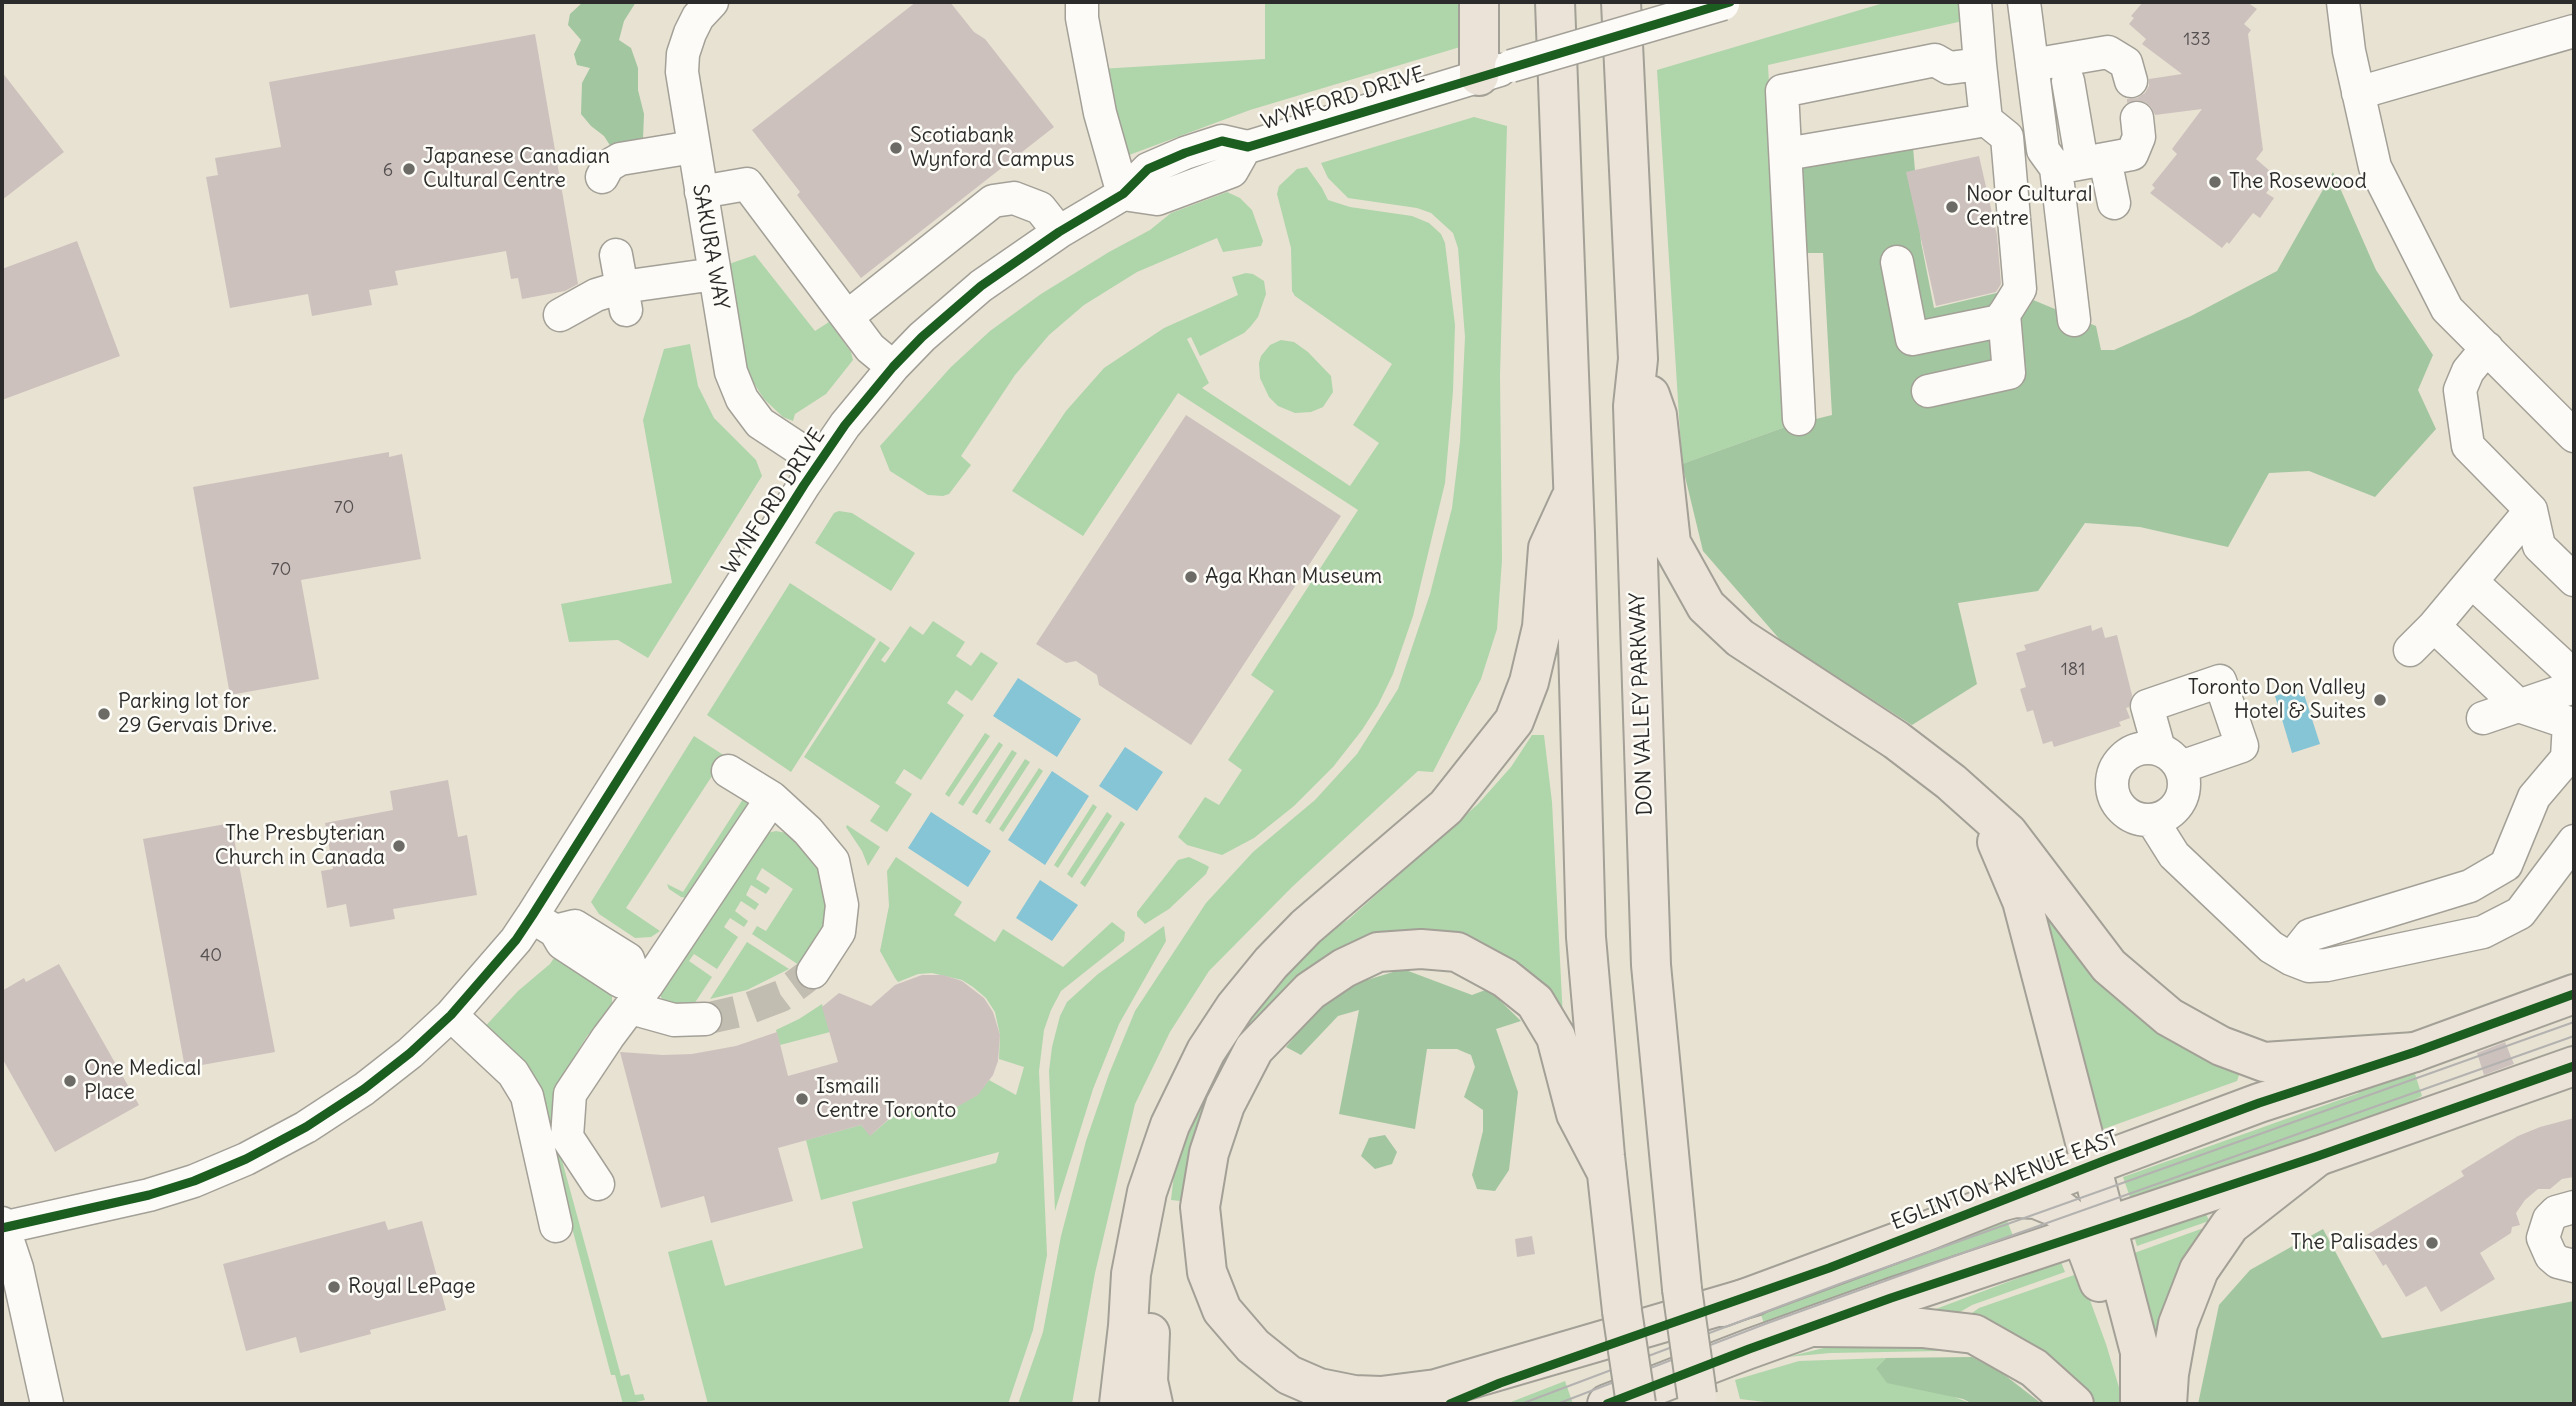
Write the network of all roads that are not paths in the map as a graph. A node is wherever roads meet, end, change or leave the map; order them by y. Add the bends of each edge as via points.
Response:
1 (712, 2) edge
2 (1082, 2) edge
3 (1479, 2) edge
4 (1555, 2) edge
5 (1621, 2) edge
6 (1975, 2) edge
7 (2024, 2) edge
8 (2343, 2) edge
9 (1727, 3) edge
10 (2574, 32) edge
11 (1980, 64) junction
12 (2032, 65) junction
13 (1495, 71) junction
14 (2068, 81) dead end
15 (2132, 81) dead end
16 (2358, 93) junction
17 (2137, 118) dead end
18 (1986, 120) junction
19 (694, 147) junction
20 (1786, 153) junction
21 (2081, 163) junction
22 (602, 177) dead end
23 (701, 192) junction
24 (1123, 194) junction
25 (2114, 203) dead end
26 (1059, 232) junction
27 (616, 255) dead end
28 (1897, 262) dead end
29 (715, 274) junction
30 (624, 299) junction
31 (2004, 314) junction
32 (560, 315) dead end
33 (847, 317) junction
34 (2074, 320) dead end
35 (2487, 348) junction
36 (1638, 359) junction
37 (893, 367) junction
38 (1928, 391) dead end
39 (1799, 419) dead end
40 (2574, 436) edge
41 (819, 462) junction
42 (1573, 494) junction
43 (2531, 510) junction
44 (2574, 580) edge
45 (2472, 582) junction
46 (2434, 626) junction
47 (2410, 650) dead end
48 (2574, 676) edge
49 (2574, 687) edge
50 (2519, 706) junction
51 (2483, 718) dead end
52 (728, 771) dead end
53 (1951, 782) junction
54 (772, 798) junction
55 (2152, 820) junction
56 (2574, 841) edge
57 (543, 924) junction
58 (2291, 959) junction
59 (813, 972) tunnel mouth
60 (638, 990) junction
61 (2574, 994) edge
62 (451, 1015) junction
63 (705, 1019) tunnel mouth
64 (2415, 1052) junction
65 (2574, 1066) edge
66 (1170, 1125) junction
67 (2318, 1156) junction
68 (2090, 1166) junction
69 (1607, 1173) junction
70 (598, 1184) dead end
71 (1994, 1203) junction
72 (2574, 1207) edge
73 (556, 1226) dead end
74 (2, 1227) edge
75 (2094, 1230) junction
76 (2574, 1266) edge
77 (1754, 1296) junction
78 (1151, 1309) junction
79 (1812, 1327) junction
80 (2148, 1399) edge
81 (1699, 1401) edge
82 (47, 1404) edge
83 (1119, 1404) edge
84 (1153, 1404) edge
85 (1172, 1404) edge
86 (1450, 1404) edge
87 (1607, 1404) edge
88 (1636, 1404) edge
89 (2074, 1404) edge

1 - 19 street, SAKURA WAY via 692,29 683,54 682,81
2 - 24 street via 1100,113
3 - 13 main road
4 - 42 main road
5 - 36 main road, DON VALLEY PARKWAY
6 - 11 street
7 - 12 street
8 - 16 street
9 - 13 street, WYNFORD DRIVE, bridge
10 - 16 street
11 - 18 street
11 - 20 street via 1949,68 1935,60 1782,91
12 - 15 street via 2108,52 2126,63
12 - 21 street via 2043,150
13 - 24 street, WYNFORD DRIVE via 1245,148 1222,141 1185,153 1149,169
14 - 21 street
16 - 35 street via 2375,167 2447,309
17 - 21 street via 2139,137 2132,153
18 - 20 street
18 - 31 street via 2007,137 2020,289
19 - 22 street via 620,159 608,166
19 - 23 street, SAKURA WAY
20 - 39 street
21 - 25 street
21 - 34 street
23 - 29 street, SAKURA WAY
23 - 33 street via 747,184
24 - 26 street, WYNFORD DRIVE
26 - 33 street via 1040,208 1014,198 993,201
26 - 37 street, WYNFORD DRIVE via 981,286
27 - 30 street
28 - 31 street via 1912,339 2000,321
29 - 30 street
29 - 41 street, SAKURA WAY via 730,368 742,400 767,429
30 - 32 street via 596,295
31 - 38 street via 2009,373
33 - 37 street via 870,348
35 - 40 street
35 - 43 street via 2468,370 2460,390 2468,446
36 - 53 main road via 1657,415 1671,543 1706,606 1740,638 1896,740
36 - 81 main road, DON VALLEY PARKWAY, bridge via 1633,406 1651,965 1682,1289
37 - 41 street, WYNFORD DRIVE
41 - 57 street, WYNFORD DRIVE
42 - 66 main road via 1548,548 1542,626 1514,721 1446,807 1306,927 1271,963 1234,1007 1206,1051
42 - 69 main road via 1586,937
43 - 44 street via 2539,546
43 - 45 street
45 - 46 street
45 - 48 street
46 - 47 street
46 - 50 street
49 - 50 street
50 - 51 street
50 - 58 street via 2569,723 2567,758 2534,797 2506,864 2470,886 2309,935
52 - 54 street
53 - 64 main road via 2008,833 2109,966 2169,1017 2221,1046 2264,1062
53 - 68 main road via 1997,841 2022,901
54 - 59 street via 833,861 842,905 839,932
54 - 60 street
55 - 55 street via 2171,812 2185,786 2170,758 2147,747 2126,755 2113,774 2112,786 2130,815
55 - 58 street via 2174,855 2271,947
56 - 58 street via 2520,913 2483,932 2327,965 2309,966
57 - 60 street via 575,926 628,959
57 - 62 street, WYNFORD DRIVE via 516,940
60 - 63 street via 674,1020
60 - 70 street via 570,1094 567,1137
61 - 64 main road, EGLINTON AVENUE EAST
62 - 73 street via 513,1073 527,1096
62 - 74 street, WYNFORD DRIVE via 364,1089 246,1159 149,1195
64 - 68 main road, EGLINTON AVENUE EAST via 2259,1103
65 - 67 main road
66 - 78 main road
66 - 83 main road via 1147,1192 1131,1274
67 - 75 main road
67 - 80 main road via 2230,1225 2199,1269 2178,1324 2169,1374
68 - 71 main road, EGLINTON AVENUE EAST
68 - 75 main road
69 - 77 main road via 1576,1114 1556,1037 1535,1002 1505,978 1457,952 1378,952 1310,991 1254,1049 1225,1105 1209,1153 1200,1207 1208,1272 1222,1310 1253,1346 1289,1375 1319,1388 1381,1396 1436,1389
69 - 88 main road, bridge
71 - 75 main road via 2036,1199
71 - 77 main road, EGLINTON AVENUE EAST
72 - 76 street via 2549,1219 2543,1238 2550,1256
74 - 82 street via 17,1268
75 - 79 main road
75 - 80 main road via 2140,1352
77 - 86 main road, EGLINTON AVENUE EAST
78 - 84 main road via 1149,1381
78 - 85 main road
79 - 87 main road
79 - 89 main road via 1922,1328 1974,1334 2034,1368

